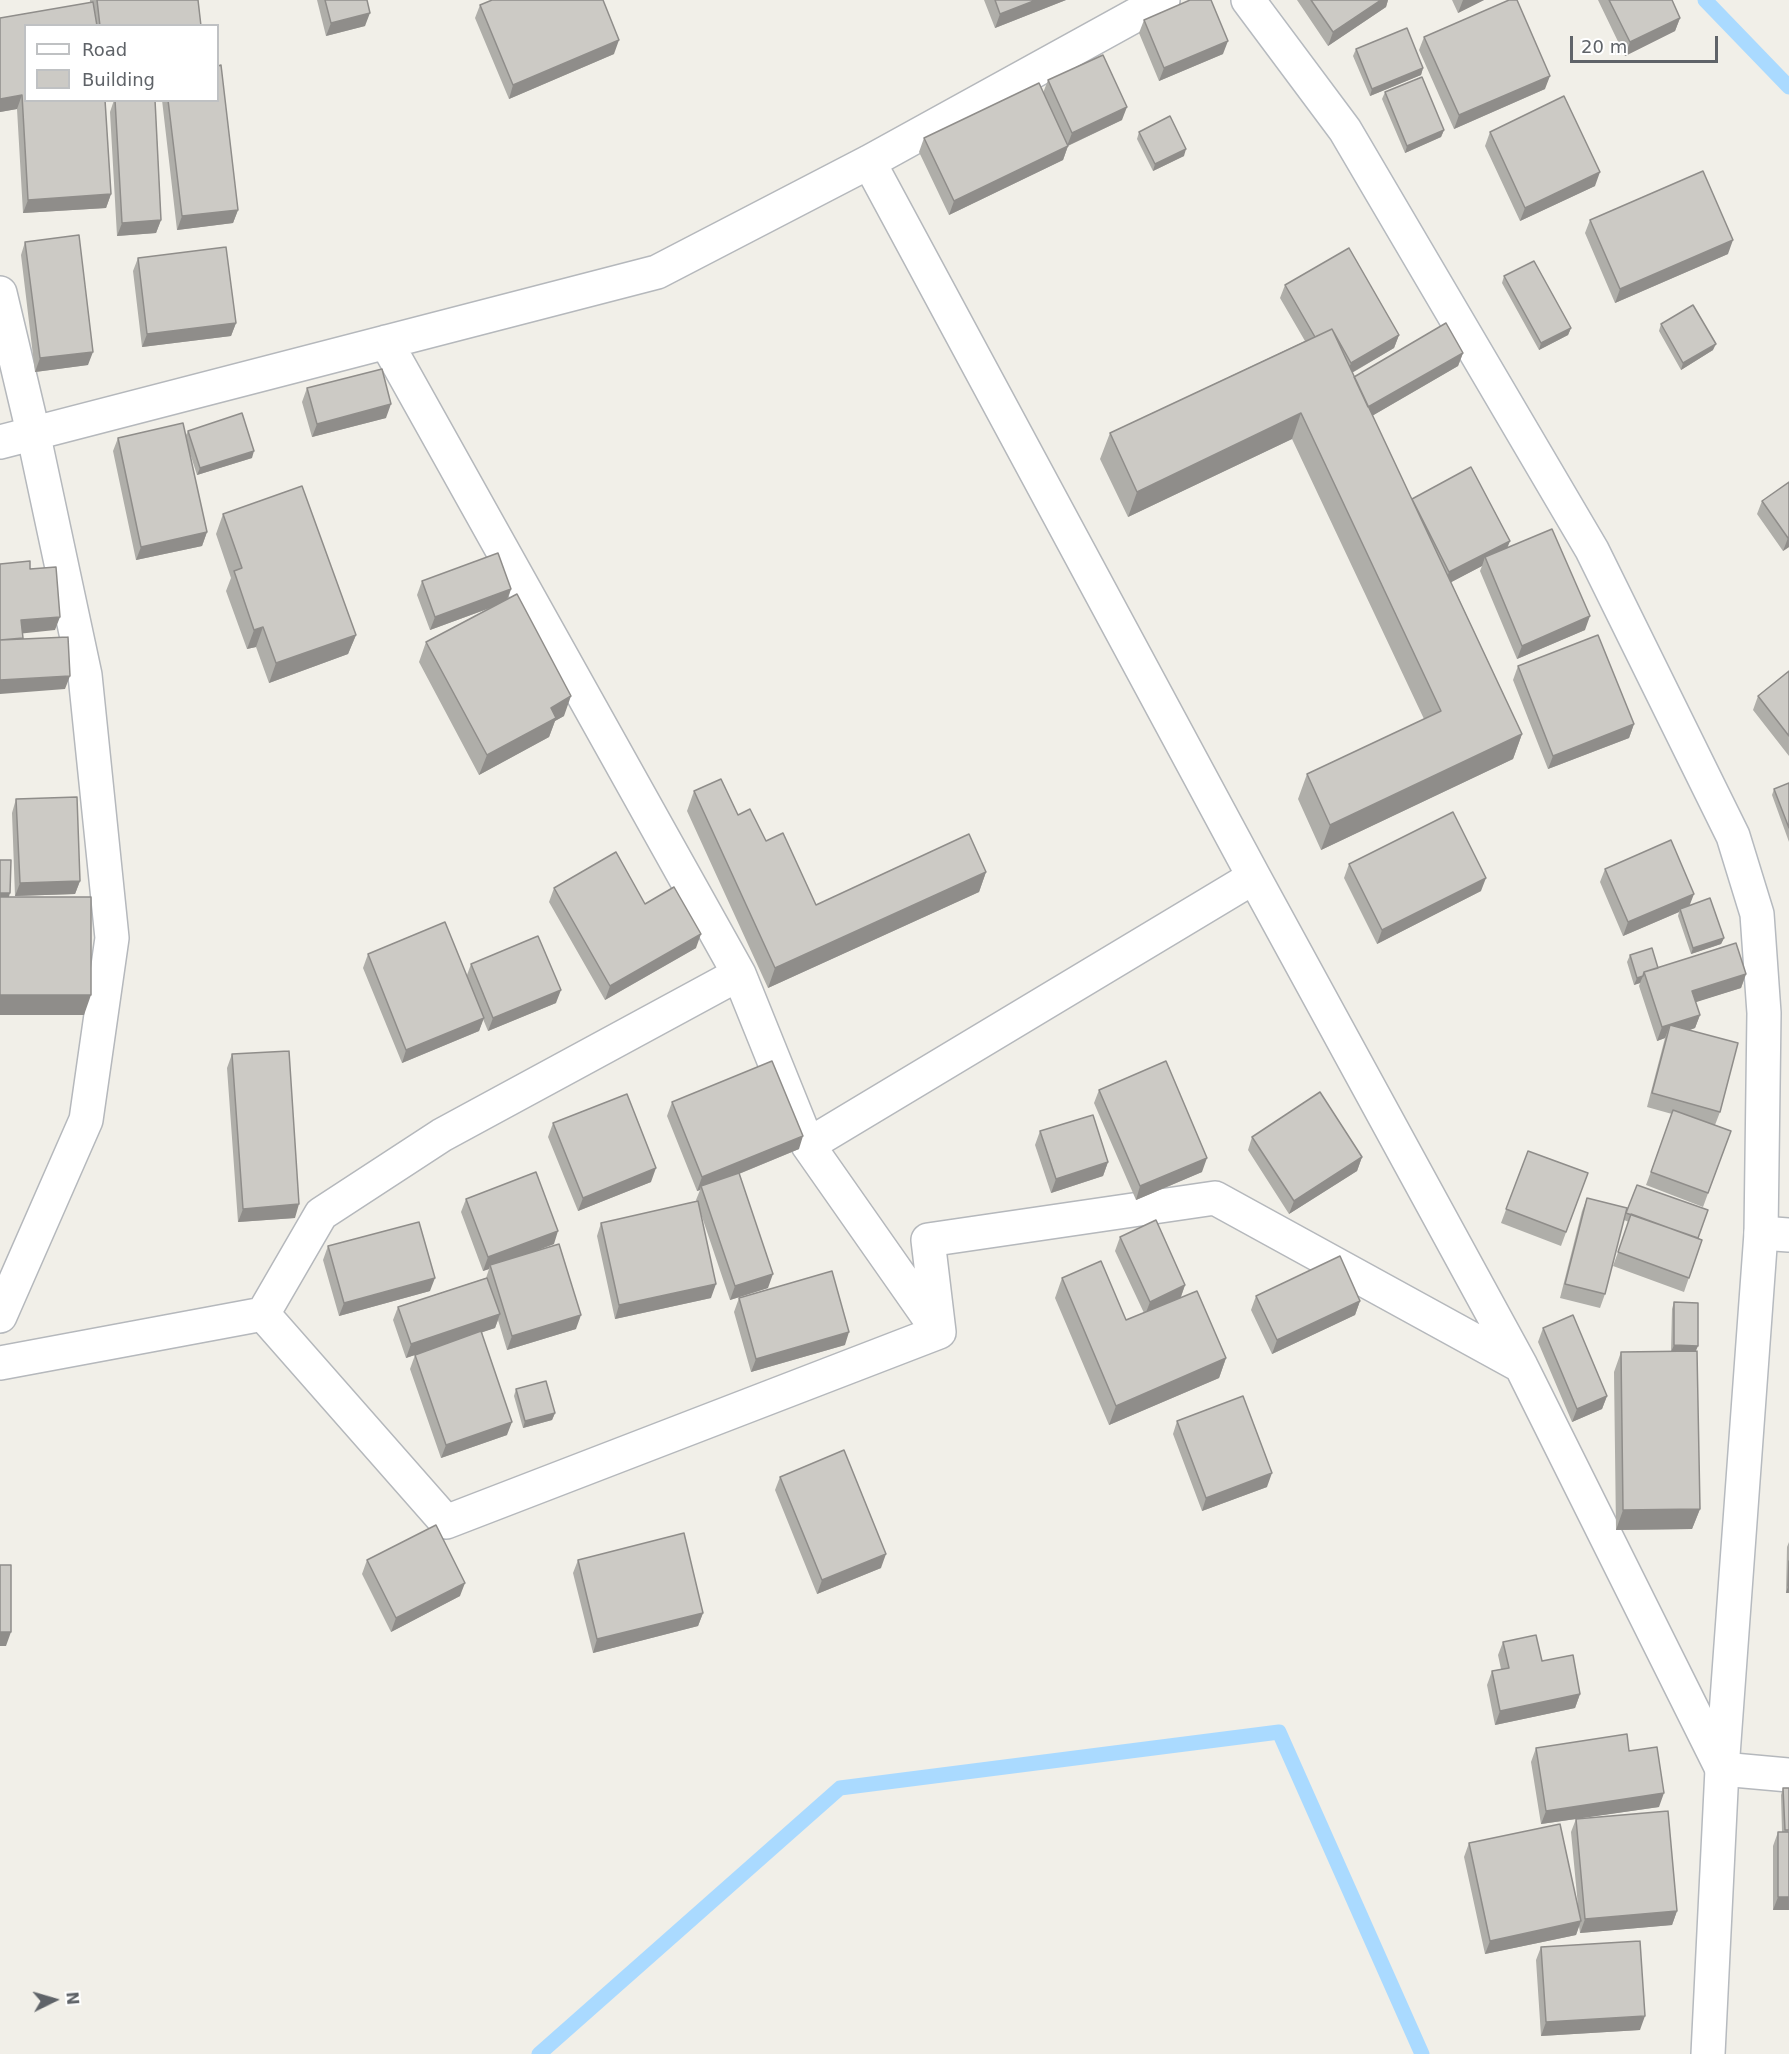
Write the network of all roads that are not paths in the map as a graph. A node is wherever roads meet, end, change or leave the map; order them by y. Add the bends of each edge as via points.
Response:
1 (1163, 0) edge
2 (1248, 0) edge
3 (869, 162) junction
4 (0, 293) edge
5 (386, 342) junction
6 (33, 432) junction
7 (0, 442) edge
8 (1254, 878) junction
9 (739, 974) junction
10 (808, 1145) junction
11 (1775, 1234) edge
12 (263, 1314) junction
13 (0, 1316) edge
14 (939, 1332) junction
15 (0, 1363) edge
16 (1521, 1366) junction
17 (1722, 1769) junction
18 (1789, 1775) edge
19 (1708, 2054) edge

1 - 3 street
2 - 11 street via 1345,130 1592,550 1732,836 1757,914
3 - 5 street via 657,272
3 - 8 street
4 - 6 street
5 - 6 street
5 - 9 street
6 - 7 street
6 - 13 street via 84,675 112,938 86,1120
8 - 10 street
8 - 16 street
9 - 10 street
9 - 12 street via 442,1135 321,1214
10 - 14 street
11 - 17 street
12 - 14 street via 446,1522
12 - 15 street
14 - 16 street via 928,1240 1215,1198
16 - 17 street
17 - 18 street
17 - 19 street

